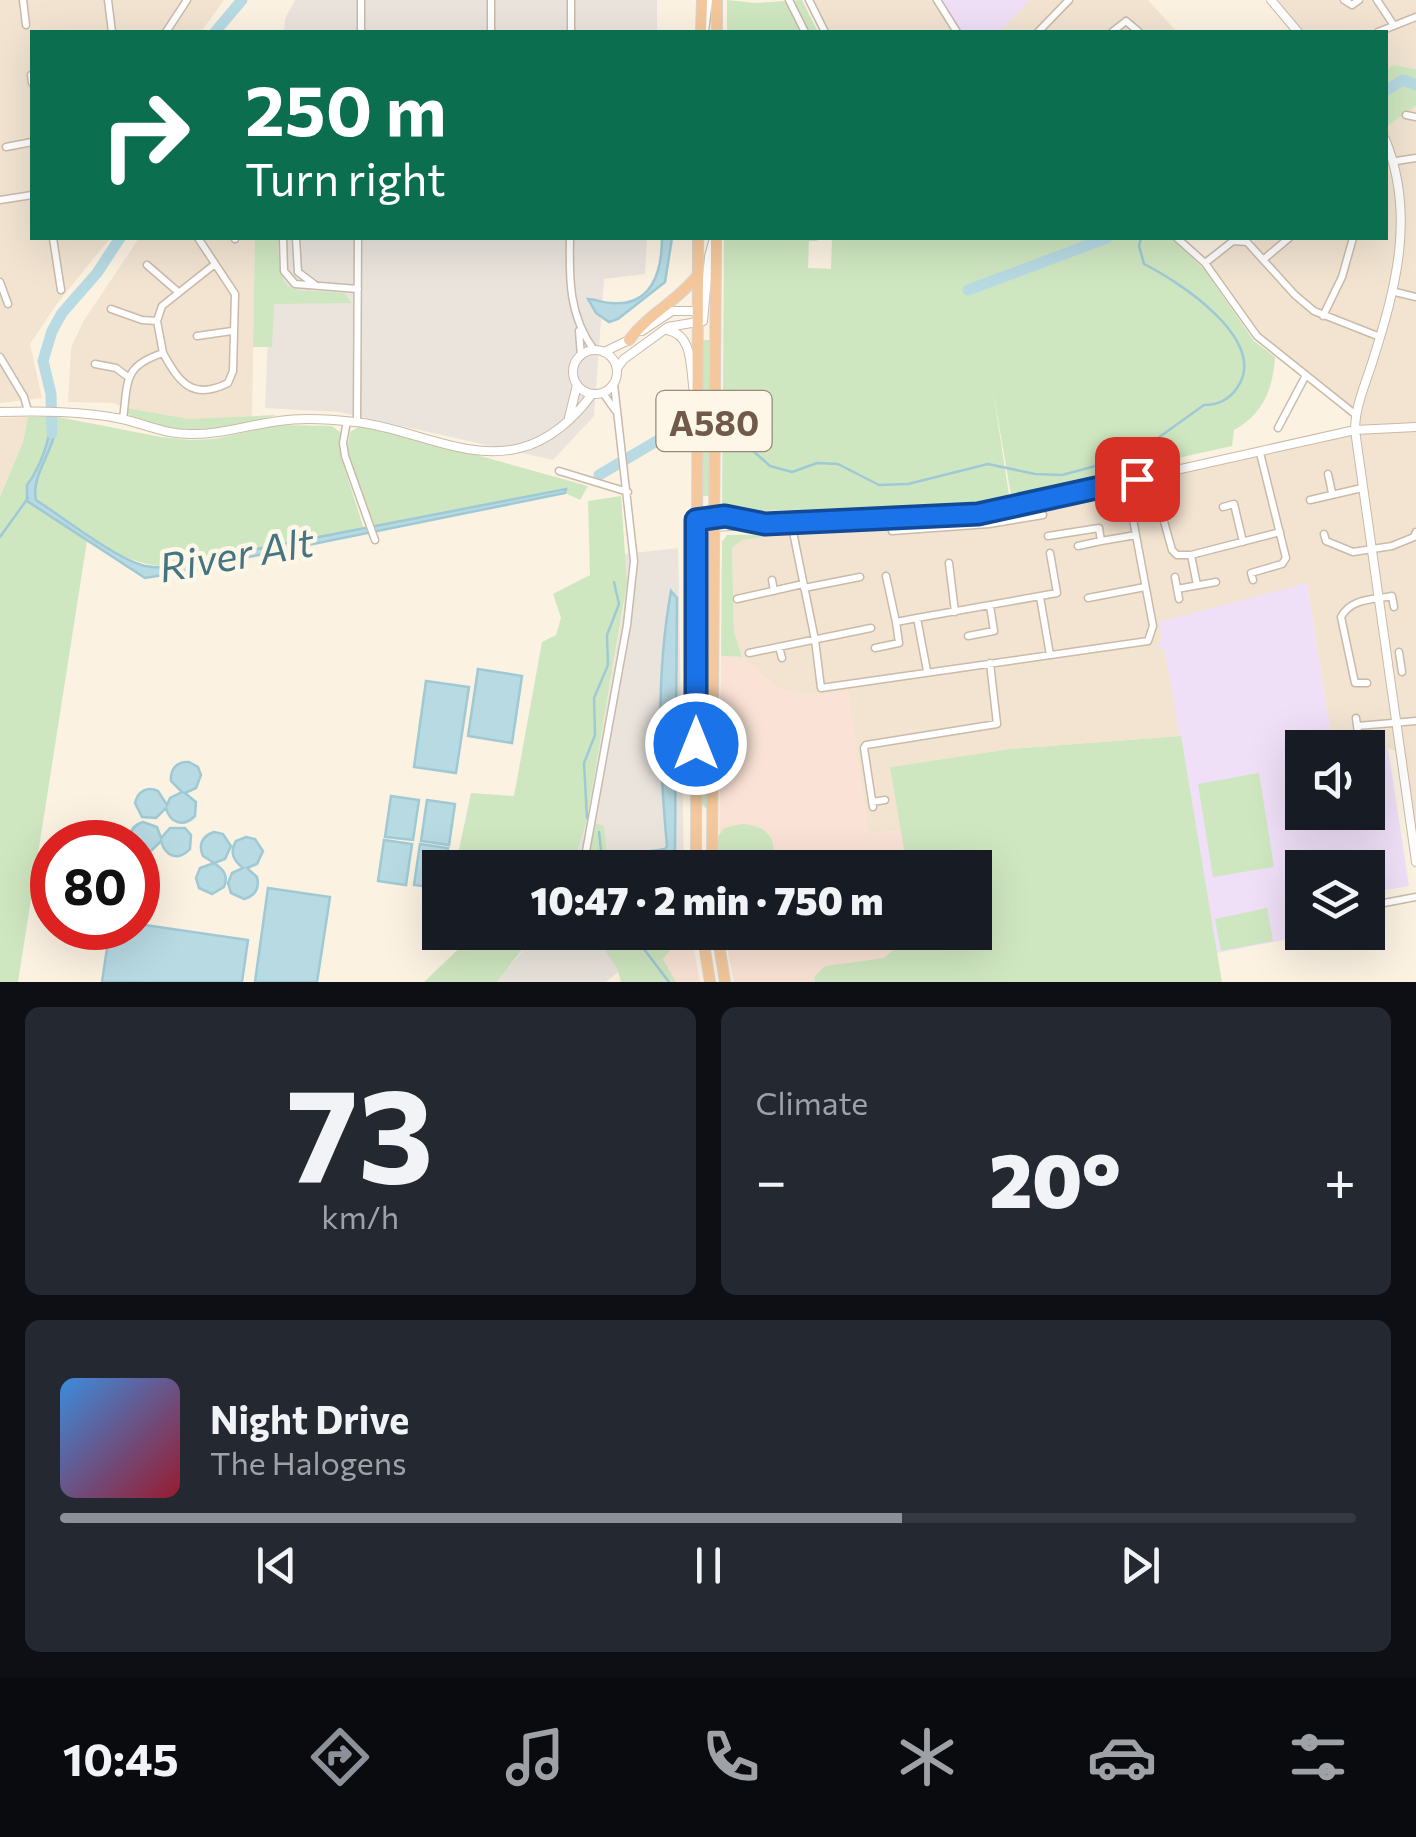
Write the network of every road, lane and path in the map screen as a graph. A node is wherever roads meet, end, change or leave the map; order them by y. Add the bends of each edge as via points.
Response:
1 (23, 0) edge
2 (110, 0) edge
3 (187, 0) edge
4 (361, 0) edge
5 (491, 0) edge
6 (570, 0) edge
7 (705, 0) edge
8 (718, 0) edge
9 (789, 0) edge
10 (809, 0) edge
11 (937, 0) edge
12 (1069, 0) edge
13 (1271, 0) edge
14 (1344, 0) edge
15 (1359, 0) edge
16 (1377, 0) edge
17 (1416, 16) edge
18 (26, 24) dead end
19 (1393, 24) junction
20 (112, 30) edge
21 (167, 30) edge
22 (361, 30) edge
23 (491, 30) edge
24 (571, 30) edge
25 (703, 30) edge
26 (717, 30) edge
27 (804, 30) edge
28 (824, 30) edge
29 (956, 30) edge
30 (1041, 30) edge
31 (1115, 30) edge
32 (1137, 30) edge
33 (1296, 30) edge
34 (1382, 30) edge
35 (1406, 115) dead end
36 (1416, 117) edge
37 (30, 142) edge
38 (11, 143) dead end
39 (1388, 145) edge
40 (1416, 158) edge
41 (1396, 161) junction
42 (30, 196) edge
43 (0, 200) edge
44 (53, 240) edge
45 (199, 240) edge
46 (283, 240) edge
47 (296, 240) edge
48 (358, 240) edge
49 (570, 240) edge
50 (698, 240) edge
51 (714, 240) edge
52 (715, 240) edge
53 (1178, 240) edge
54 (1287, 240) edge
55 (1351, 240) edge
56 (1264, 259) junction
57 (147, 264) dead end
58 (215, 264) junction
59 (1205, 264) junction
60 (697, 276) junction
61 (0, 282) edge
62 (70, 282) dead end
63 (320, 287) junction
64 (358, 289) junction
65 (178, 291) junction
66 (1395, 292) junction
67 (1416, 297) edge
68 (8, 304) dead end
69 (111, 309) dead end
70 (701, 311) junction
71 (1322, 316) junction
72 (157, 320) junction
73 (579, 324) junction
74 (696, 324) junction
75 (716, 326) junction
76 (232, 331) junction
77 (662, 331) junction
78 (197, 336) dead end
79 (1380, 337) junction
80 (630, 340) junction
81 (599, 351) junction
82 (164, 353) junction
83 (0, 356) edge
84 (581, 356) junction
85 (95, 364) dead end
86 (617, 368) junction
87 (1306, 375) junction
88 (128, 377) junction
89 (228, 384) junction
90 (614, 384) junction
91 (577, 385) junction
92 (603, 393) junction
93 (592, 394) junction
94 (234, 396) dead end
95 (697, 407) junction
96 (616, 410) junction
97 (28, 411) junction
98 (0, 412) edge
99 (1356, 414) junction
100 (569, 418) junction
101 (123, 419) junction
102 (352, 421) junction
103 (1416, 426) edge
104 (1278, 428) dead end
105 (1355, 430) junction
106 (1260, 452) junction
107 (559, 471) dead end
108 (1328, 474) dead end
109 (1126, 482) junction
110 (1362, 488) junction
111 (628, 492) junction
112 (1332, 493) junction
113 (1310, 500) dead end
114 (1160, 507) dead end
115 (1222, 507) dead end
116 (988, 512) junction
117 (1043, 515) dead end
118 (890, 518) junction
119 (696, 520) junction
120 (712, 522) junction
121 (790, 522) junction
122 (989, 524) junction
123 (1280, 532) junction
124 (1416, 532) edge
125 (1324, 534) dead end
126 (1136, 535) junction
127 (1048, 536) dead end
128 (375, 540) dead end
129 (1101, 541) junction
130 (1243, 542) junction
131 (1078, 546) dead end
132 (1370, 550) junction
133 (1050, 553) dead end
134 (1191, 555) junction
135 (948, 563) dead end
136 (886, 576) dead end
137 (860, 577) dead end
138 (1175, 577) dead end
139 (772, 580) dead end
140 (1252, 580) dead end
141 (1216, 582) dead end
142 (1197, 585) junction
143 (804, 586) junction
144 (1392, 587) dead end
145 (1145, 588) junction
146 (1177, 588) junction
147 (774, 590) junction
148 (1392, 596) junction
149 (1040, 597) junction
150 (737, 598) dead end
151 (1088, 598) dead end
152 (1180, 599) dead end
153 (1377, 600) junction
154 (990, 606) junction
155 (1394, 607) dead end
156 (954, 612) junction
157 (917, 618) junction
158 (896, 622) junction
159 (871, 628) dead end
160 (968, 636) dead end
161 (815, 640) junction
162 (779, 647) junction
163 (875, 648) dead end
164 (1399, 652) dead end
165 (749, 653) dead end
166 (1050, 655) junction
167 (782, 658) dead end
168 (1400, 662) junction
169 (990, 663) junction
170 (1386, 664) junction
171 (927, 672) junction
172 (1402, 672) dead end
173 (1366, 683) dead end
174 (1416, 721) edge
175 (1394, 724) junction
176 (1358, 730) edge
177 (885, 800) dead end
178 (586, 850) edge
179 (696, 850) edge
180 (712, 850) edge
181 (1416, 862) edge
182 (1416, 898) edge
183 (1385, 903) edge
184 (705, 950) edge
185 (720, 950) edge
186 (710, 982) edge
187 (725, 982) edge

1 - 18 street
2 - 20 street
3 - 21 street
4 - 22 street
5 - 23 street
6 - 24 street
7 - 25 highway
8 - 26 highway
9 - 27 street
10 - 28 street
11 - 29 street
12 - 30 street
13 - 33 street
14 - 15 street
16 - 19 street
17 - 19 street
19 - 34 street
31 - 32 street via 1126,21
35 - 36 street
37 - 38 street
39 - 41 street
40 - 41 street
41 - 66 street via 1408,224
42 - 43 street
44 - 62 street via 60,287
45 - 58 street
46 - 63 street via 290,279
47 - 63 street via 298,272
48 - 64 street
49 - 73 street
50 - 60 highway, A580
51 - 70 street
52 - 75 highway, A580
53 - 59 street
54 - 56 street
55 - 71 street
56 - 59 street via 1239,240
56 - 71 street
57 - 65 street
58 - 65 street
58 - 76 street via 234,294
59 - 87 street via 1257,336
60 - 70 highway, A580
60 - 80 highway
61 - 68 street
63 - 64 street
64 - 102 street
65 - 72 street
66 - 67 street
66 - 79 street
69 - 72 street
70 - 74 highway, A580
70 - 75 street
70 - 80 street via 667,314
71 - 79 street
72 - 82 street
73 - 81 street
73 - 84 street
74 - 77 street
74 - 95 highway, A580
75 - 120 highway, A580
76 - 78 street
76 - 89 street
77 - 86 street
77 - 95 street via 685,338
79 - 99 street
80 - 81 street
81 - 84 street
81 - 86 street
82 - 88 street via 142,360
82 - 89 street via 186,386 216,390
83 - 97 street
84 - 91 street via 574,370
85 - 88 street
86 - 90 street
87 - 99 street
87 - 104 street
88 - 101 street
89 - 94 street
90 - 92 street
90 - 96 street
91 - 93 street
91 - 100 street
92 - 93 street
92 - 96 street
93 - 100 street
95 - 119 highway, A580
96 - 111 street
97 - 98 street
97 - 101 street
99 - 105 street
100 - 102 street via 543,439 498,451
101 - 102 street via 204,434 292,420
102 - 128 street via 345,456
103 - 105 street
105 - 106 street
105 - 110 street
106 - 109 street
106 - 123 street
107 - 111 street
108 - 112 street
109 - 116 street
109 - 126 street
110 - 112 street
110 - 132 street
111 - 178 street via 634,561 627,624
112 - 113 street
114 - 134 street via 1172,550
115 - 130 street via 1234,504
116 - 118 street
116 - 122 street
117 - 122 street
118 - 121 street
118 - 122 street via 892,531
119 - 120 street
119 - 179 highway, A580
120 - 121 street
120 - 180 highway, A580
121 - 143 street
123 - 130 street
123 - 140 street via 1286,558 1251,573
124 - 132 street
125 - 132 street via 1353,552
126 - 129 street
126 - 145 street
127 - 129 street via 1099,528
129 - 131 street
130 - 134 street
132 - 153 street
133 - 149 street via 1057,593
134 - 142 street
135 - 156 street
136 - 158 street
137 - 143 street
138 - 146 street
139 - 147 street
141 - 142 street
142 - 146 street
143 - 147 street
143 - 161 street
144 - 148 street
145 - 151 street
145 - 166 street via 1148,642
146 - 152 street
147 - 150 street
148 - 153 street
148 - 155 street
149 - 154 street
149 - 166 street
153 - 170 street
153 - 173 street via 1356,602 1340,616 1354,684
154 - 156 street
154 - 160 street via 994,632
156 - 157 street
157 - 158 street
157 - 171 street
158 - 163 street via 899,643
159 - 161 street
161 - 162 street
161 - 171 street via 821,688
162 - 165 street
162 - 167 street
164 - 168 street
166 - 169 street
168 - 170 street
168 - 172 street
169 - 171 street
169 - 177 street via 997,724 866,745 873,804
170 - 175 street
174 - 175 street
175 - 176 street via 1357,722
175 - 181 street
182 - 183 street
184 - 186 highway
185 - 187 highway

